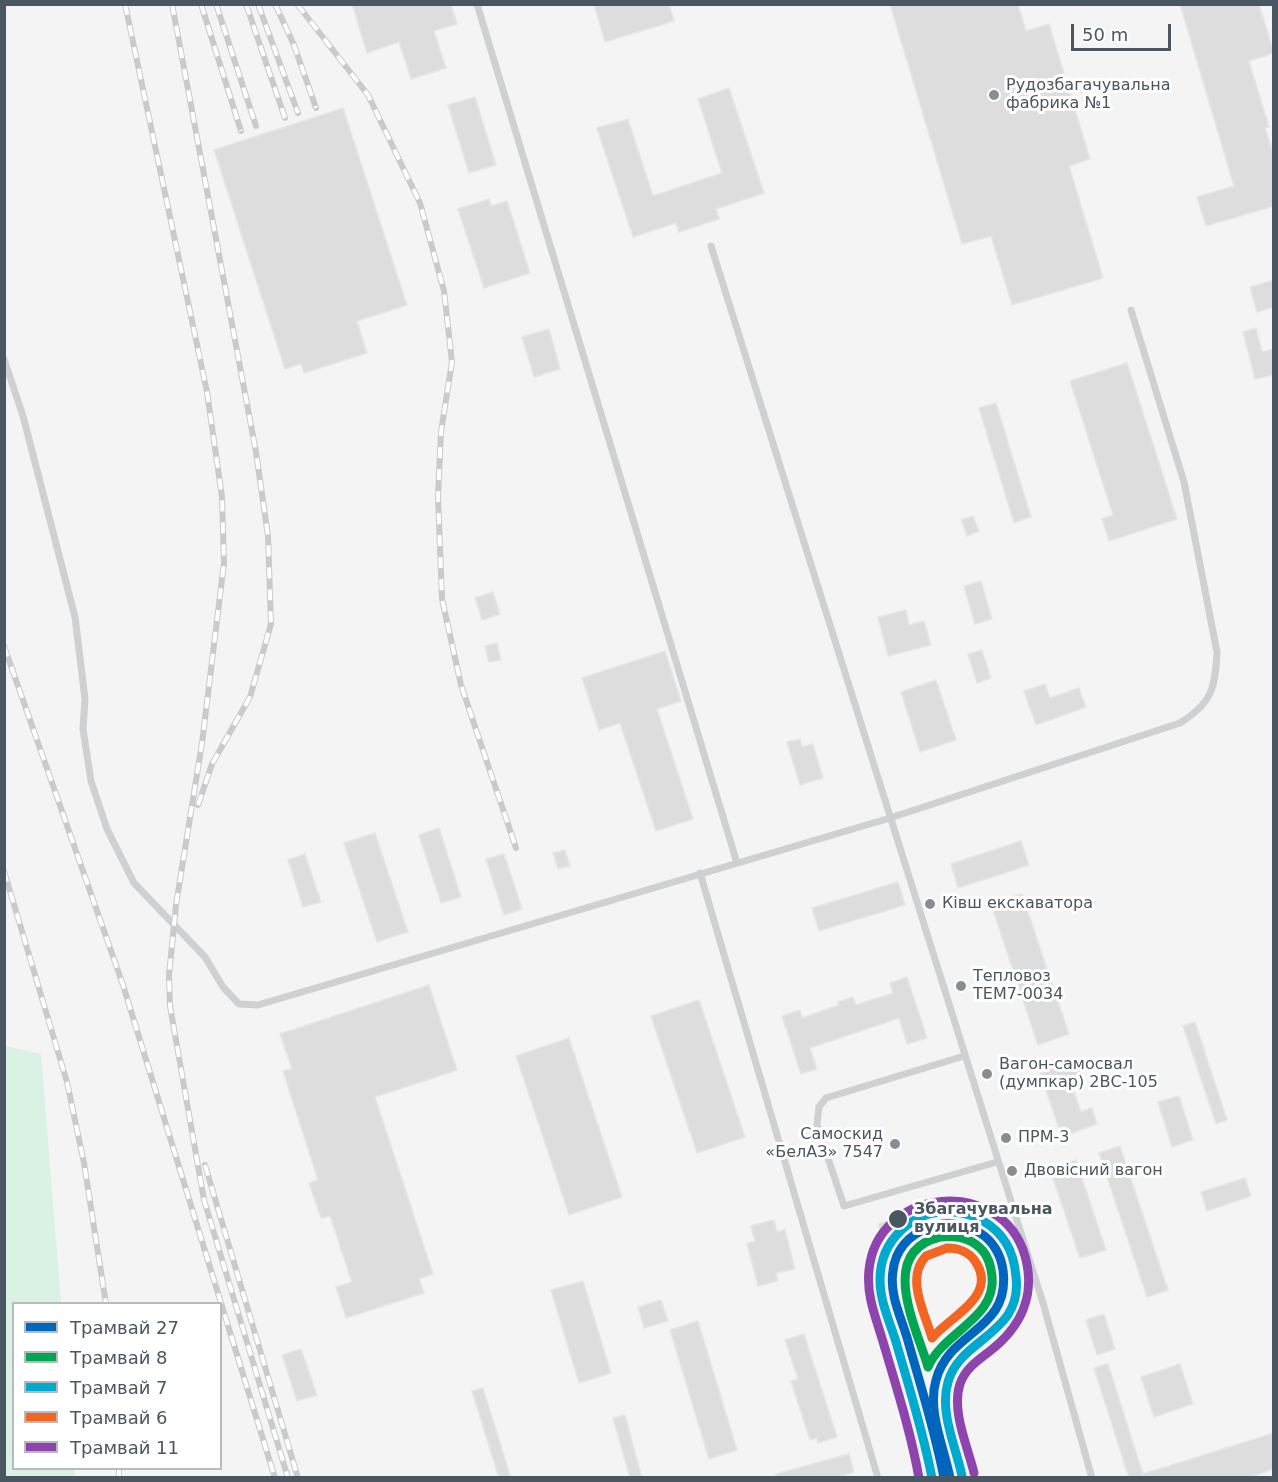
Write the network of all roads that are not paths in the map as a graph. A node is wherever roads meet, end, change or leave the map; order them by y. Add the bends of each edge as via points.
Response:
1 (477, 4) edge
2 (711, 246) dead end
3 (1131, 310) dead end
4 (4, 359) edge
5 (890, 818) junction
6 (737, 863) junction
7 (700, 873) junction
8 (964, 1056) junction
9 (997, 1162) junction
10 (878, 1478) edge
11 (1092, 1478) edge

1 - 6 lane
2 - 5 lane
3 - 5 lane via 1184,482 1215,640 1216,677 1206,704 1180,723
4 - 7 lane via 23,416 75,617 89,771 107,829 134,883 205,957 239,1004 258,1005
5 - 6 lane
5 - 8 lane
6 - 7 lane
7 - 10 lane
8 - 9 lane
8 - 9 lane via 826,1098 819,1107 817,1125 844,1206
9 - 11 lane via 1043,1303

